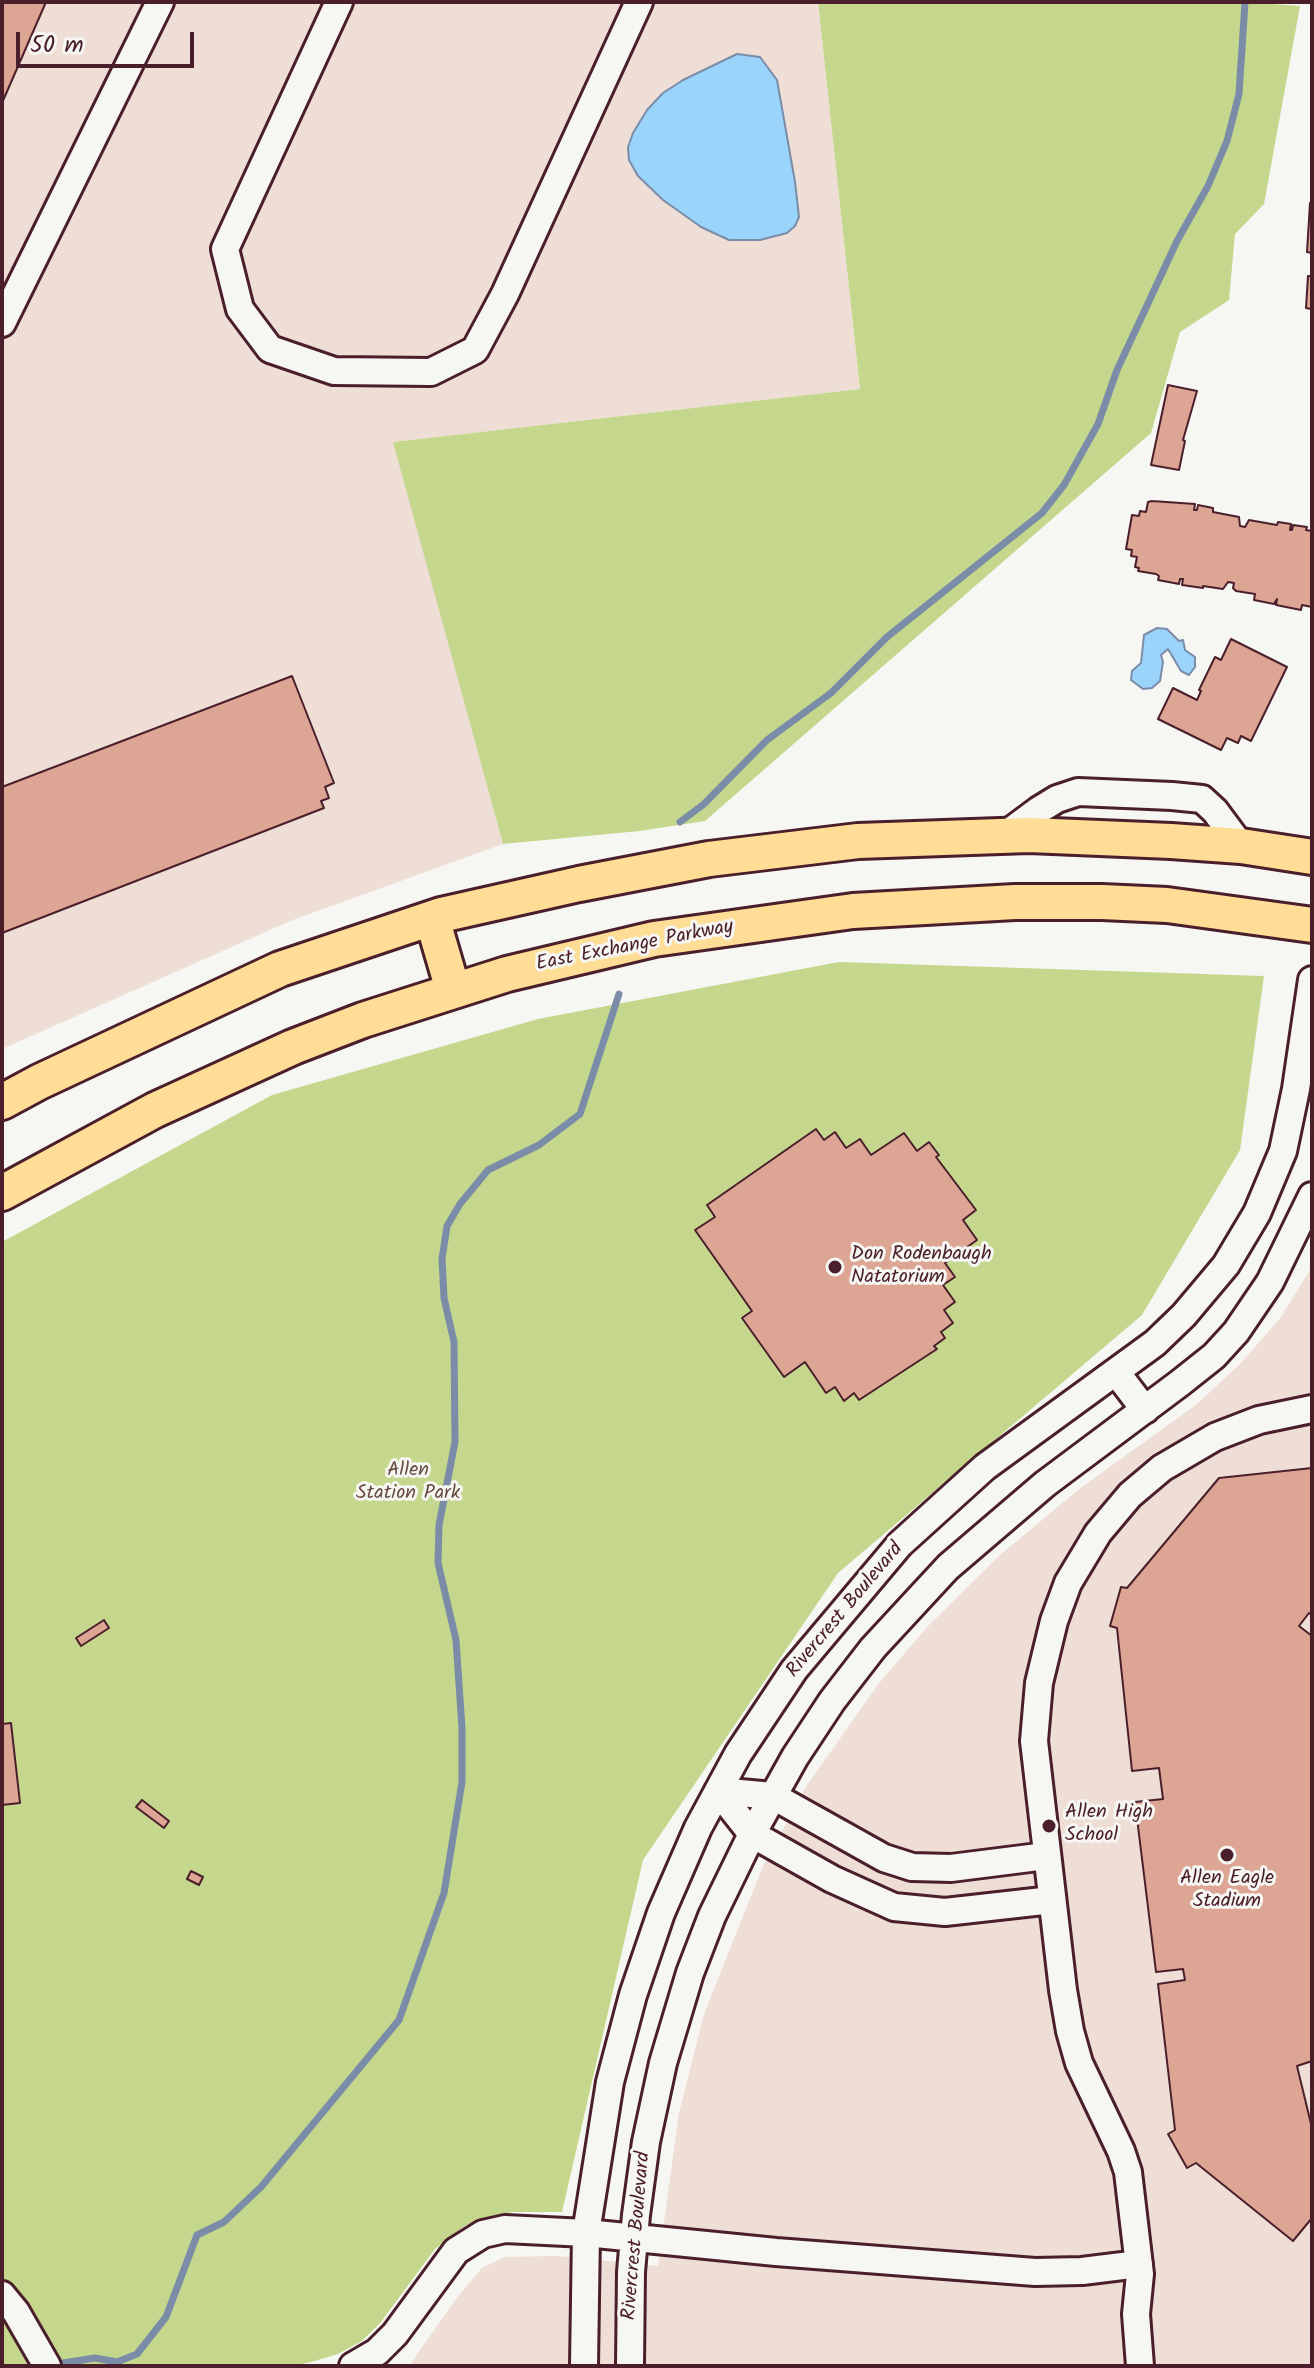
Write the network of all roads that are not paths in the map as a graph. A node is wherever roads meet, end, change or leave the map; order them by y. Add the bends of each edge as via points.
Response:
1 (160, 2) edge
2 (339, 2) edge
3 (639, 2) edge
4 (2, 323) edge
5 (1312, 857) edge
6 (432, 918) junction
7 (1312, 925) edge
8 (1312, 980) edge
9 (453, 990) junction
10 (2, 1102) edge
11 (2, 1193) edge
12 (1312, 1196) edge
13 (1116, 1372) junction
14 (1312, 1409) edge
15 (1145, 1410) junction
16 (718, 1791) junction
17 (773, 1796) junction
18 (752, 1834) junction
19 (1046, 1856) junction
20 (1052, 1900) junction
21 (586, 2233) junction
22 (634, 2238) junction
23 (1139, 2264) junction
24 (2, 2295) edge
25 (47, 2366) edge
26 (353, 2366) edge
27 (584, 2366) edge
28 (630, 2366) edge
29 (1140, 2366) edge

1 - 4 street
2 - 3 street via 225,249 240,309 270,349 334,371 417,372 431,372 475,350
5 - 6 main road via 1241,846 1100,837 858,841 709,859
6 - 9 main road
6 - 10 main road via 280,969
7 - 9 main road, East Exchange Parkway via 1116,902 853,911 654,939
8 - 13 street, Rivercrest Boulevard via 1288,1130 1257,1213 1199,1299
9 - 11 main road, East Exchange Parkway via 223,1077
12 - 15 street, Rivercrest Boulevard via 1270,1282 1236,1332
13 - 15 street
13 - 16 street, Rivercrest Boulevard via 985,1467 900,1544 794,1670
14 - 19 street via 1230,1430 1162,1468 1119,1507 1078,1563 1054,1621 1035,1705
15 - 17 street, Rivercrest Boulevard via 1022,1502 923,1592 832,1701
16 - 17 street
16 - 18 street
16 - 21 street, Rivercrest Boulevard via 673,1884 633,1995 602,2119
17 - 18 street, Rivercrest Boulevard
17 - 19 street via 884,1858 912,1867 951,1868
18 - 20 street via 894,1907 945,1912
18 - 22 street, Rivercrest Boulevard via 712,1916 679,2006 651,2116
19 - 20 street
20 - 23 street via 1070,2031 1086,2081 1126,2162
21 - 22 street
21 - 26 street via 505,2229 474,2239 449,2259 395,2334
21 - 27 street, Rivercrest Boulevard
22 - 23 street via 1035,2272
22 - 28 street, Rivercrest Boulevard
23 - 29 street
24 - 25 street

